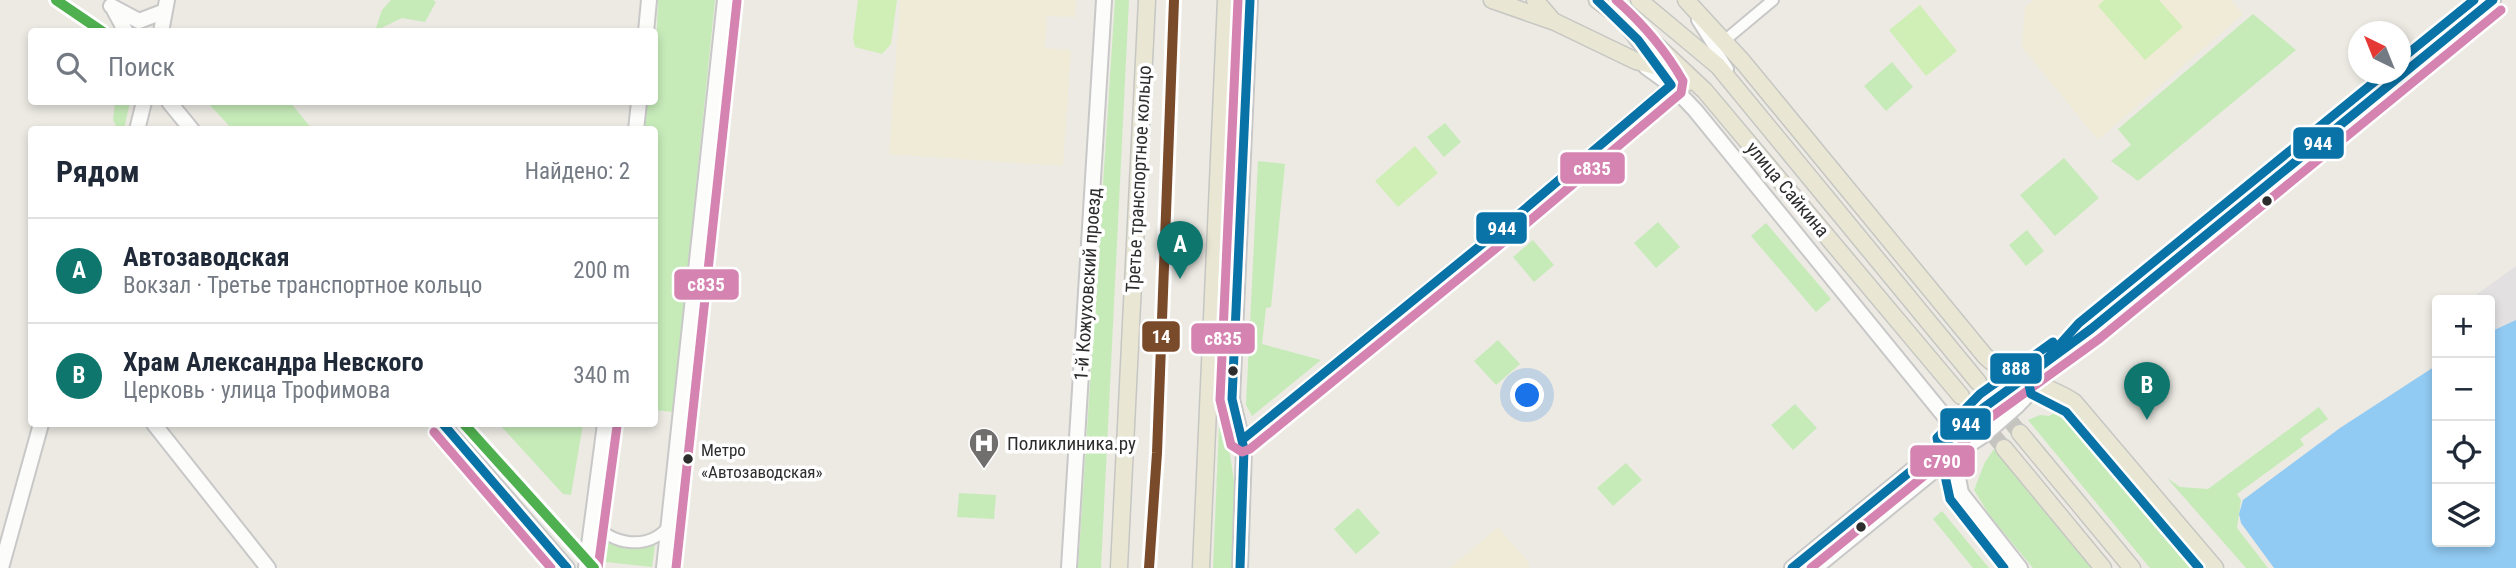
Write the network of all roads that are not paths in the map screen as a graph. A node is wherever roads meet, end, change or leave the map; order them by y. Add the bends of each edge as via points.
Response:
1 (649, 0) edge
2 (725, 0) edge
3 (1104, 0) edge
4 (1147, 0) edge
5 (1226, 0) edge
6 (1250, 0) edge
7 (1492, 0) edge
8 (1535, 0) edge
9 (1597, 0) edge
10 (1639, 0) edge
11 (1686, 0) edge
12 (1773, 0) edge
13 (2493, 0) edge
14 (110, 3) edge
15 (166, 5) edge
16 (1618, 16) junction
17 (1555, 22) junction
18 (124, 28) edge
19 (162, 28) edge
20 (646, 28) edge
21 (1724, 41) junction
22 (1636, 61) junction
23 (1659, 66) junction
24 (1671, 85) junction
25 (1705, 91) junction
26 (1749, 104) junction
27 (143, 105) edge
28 (171, 105) edge
29 (639, 105) edge
30 (138, 126) edge
31 (189, 126) edge
32 (636, 126) edge
33 (2087, 332) junction
34 (2023, 377) junction
35 (1978, 382) tunnel mouth
36 (2039, 384) junction
37 (1961, 396) tunnel mouth
38 (40, 427) edge
39 (156, 427) edge
40 (446, 427) edge
41 (605, 427) edge
42 (2020, 433) tunnel mouth
43 (1242, 440) junction
44 (1949, 440) junction
45 (2004, 448) tunnel mouth
46 (1952, 456) junction
47 (592, 520) junction
48 (669, 526) junction
49 (1, 568) edge
50 (268, 568) edge
51 (567, 568) edge
52 (586, 568) edge
53 (664, 568) edge
54 (1069, 568) edge
55 (1119, 568) edge
56 (1201, 568) edge
57 (1240, 568) edge
58 (1792, 568) edge
59 (1815, 568) edge
60 (2020, 568) edge
61 (2103, 568) edge
62 (2132, 568) edge
63 (2215, 568) edge

1 - 20 main road
2 - 48 main road
3 - 54 main road, 1-й Кожуховский проезд
4 - 55 main road, Третье транспортное кольцо
5 - 56 main road
6 - 43 main road via 1232,398
7 - 17 main road
8 - 17 main road
9 - 16 main road, улица Сайкина
10 - 26 main road, улица Сайкина via 1701,50
11 - 21 main road
11 - 26 street, улица Сайкина
12 - 21 street
13 - 33 main road
14 - 15 main road via 139,21
14 - 18 main road
15 - 19 main road
16 - 23 main road
16 - 25 main road, улица Сайкина
17 - 22 main road
21 - 34 main road via 1985,356
22 - 23 main road
22 - 24 main road
23 - 24 main road
23 - 25 main road
24 - 43 street
24 - 44 main road via 1932,400 1946,418
25 - 37 main road, улица Сайкина
26 - 35 main road, улица Сайкина
27 - 30 main road
28 - 31 main road
29 - 32 main road
33 - 34 main road
33 - 36 main road
34 - 36 main road
34 - 44 main road, bridge via 1969,418
36 - 46 main road, bridge via 1984,435
36 - 63 main road via 2074,402
38 - 49 main road
39 - 50 main road
40 - 51 main road
41 - 47 main road
42 - 62 main road
43 - 57 main road
44 - 46 main road
44 - 58 main road
45 - 61 main road
46 - 59 main road
46 - 60 main road via 1961,493
47 - 48 street via 613,537 633,543 654,539
47 - 52 main road
48 - 53 main road

